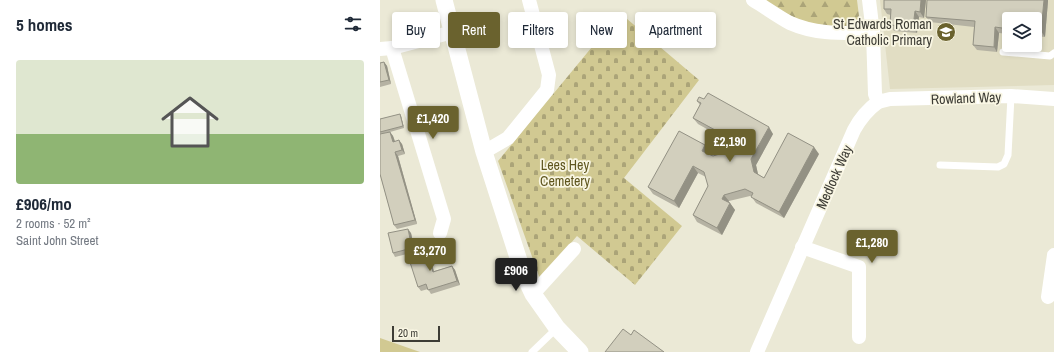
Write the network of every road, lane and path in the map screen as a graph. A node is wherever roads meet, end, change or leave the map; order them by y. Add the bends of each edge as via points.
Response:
1 (444, 0) edge
2 (529, 0) edge
3 (753, 0) edge
4 (869, 0) edge
5 (448, 14) edge
6 (448, 33) edge
7 (873, 33) junction
8 (457, 48) edge
9 (386, 49) edge
10 (1003, 52) dead end
11 (1054, 53) edge
12 (1011, 96) junction
13 (1054, 99) edge
14 (878, 102) junction
15 (484, 152) junction
16 (940, 165) dead end
17 (440, 233) dead end
18 (802, 247) junction
19 (574, 249) dead end
20 (1054, 255) edge
21 (533, 294) junction
22 (1048, 298) dead end
23 (557, 328) junction
24 (859, 338) dead end
25 (532, 352) edge
26 (580, 352) edge
27 (757, 352) edge

1 - 5 street
2 - 15 street via 549,75 547,90 508,138
3 - 7 street via 775,15 806,29 820,32
4 - 7 street
6 - 9 street
7 - 14 street via 875,94
8 - 15 street
9 - 17 street via 444,219
10 - 11 lane via 1050,56
12 - 13 street, Rowland Way
12 - 14 street, Rowland Way via 890,98
12 - 16 lane via 1008,155 1004,164 998,167
14 - 18 street, Medlock Way via 870,107 854,130
15 - 21 street via 523,273
18 - 24 street via 859,267
18 - 27 street, Medlock Way
19 - 21 street
20 - 22 street
21 - 23 street
23 - 25 lane
23 - 26 street

